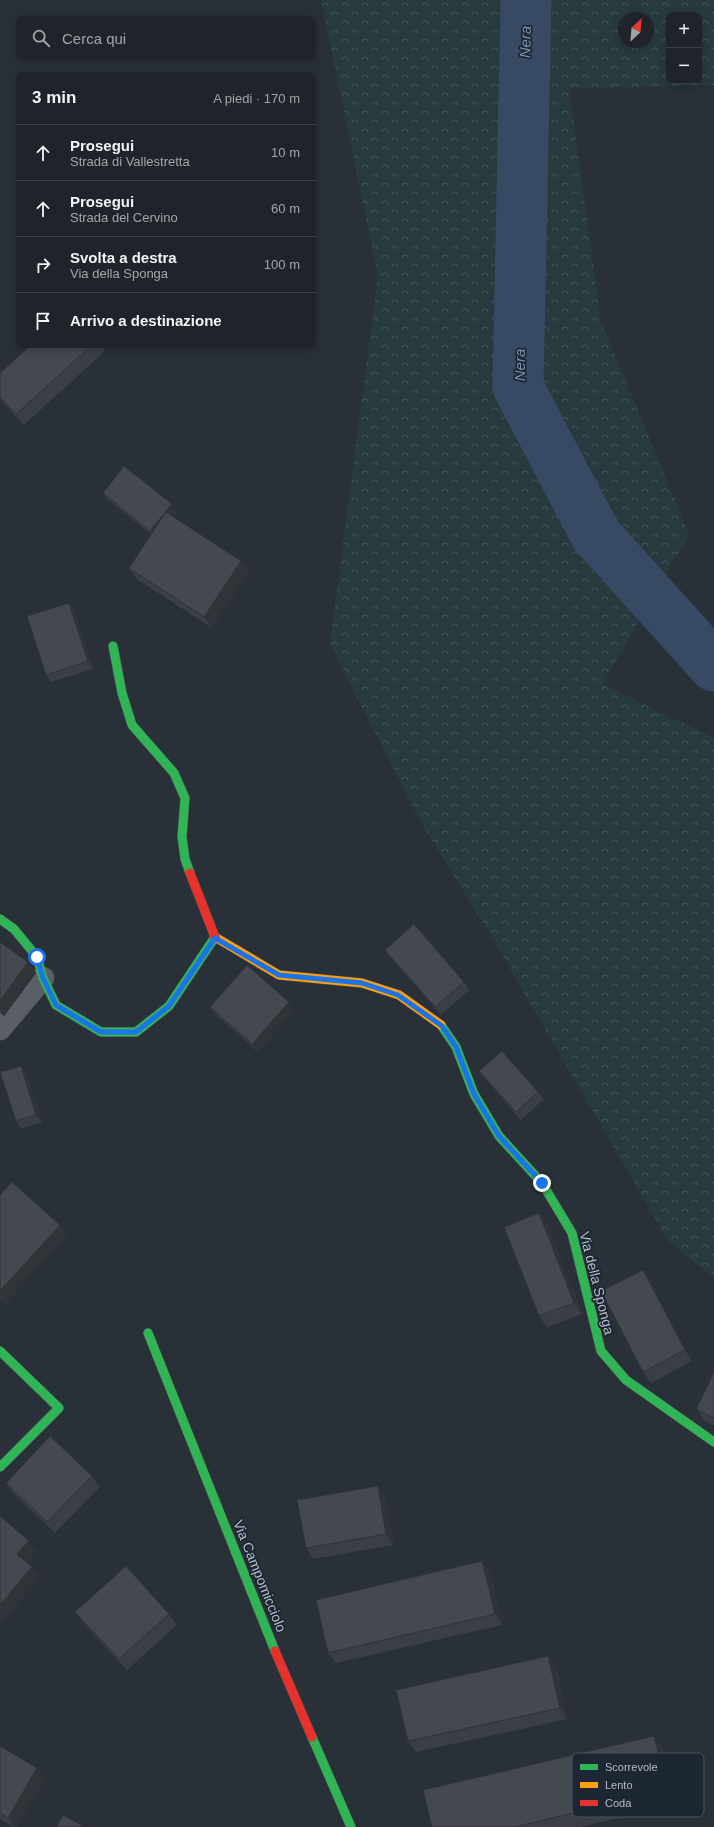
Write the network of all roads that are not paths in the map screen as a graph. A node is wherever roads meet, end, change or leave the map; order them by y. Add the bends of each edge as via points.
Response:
1 (113, 646) dead end
2 (0, 918) edge
3 (215, 938) junction
4 (43, 978) junction
5 (0, 1029) edge
6 (148, 1333) dead end
7 (0, 1351) edge
8 (714, 1442) edge
9 (0, 1467) edge
10 (351, 1827) edge

1 - 3 street via 122,693 132,725 174,773 185,798 182,837 185,859
2 - 4 street via 14,929 37,957
3 - 4 street via 169,1006 136,1032 101,1032 56,1005
3 - 8 street, Via della Sponga via 279,975 362,983 398,995 442,1026 456,1047 474,1094 499,1136 542,1183 572,1233 601,1351 626,1380
4 - 5 street
6 - 10 street, Via Campomicciolo via 265,1627
7 - 9 street via 59,1408

